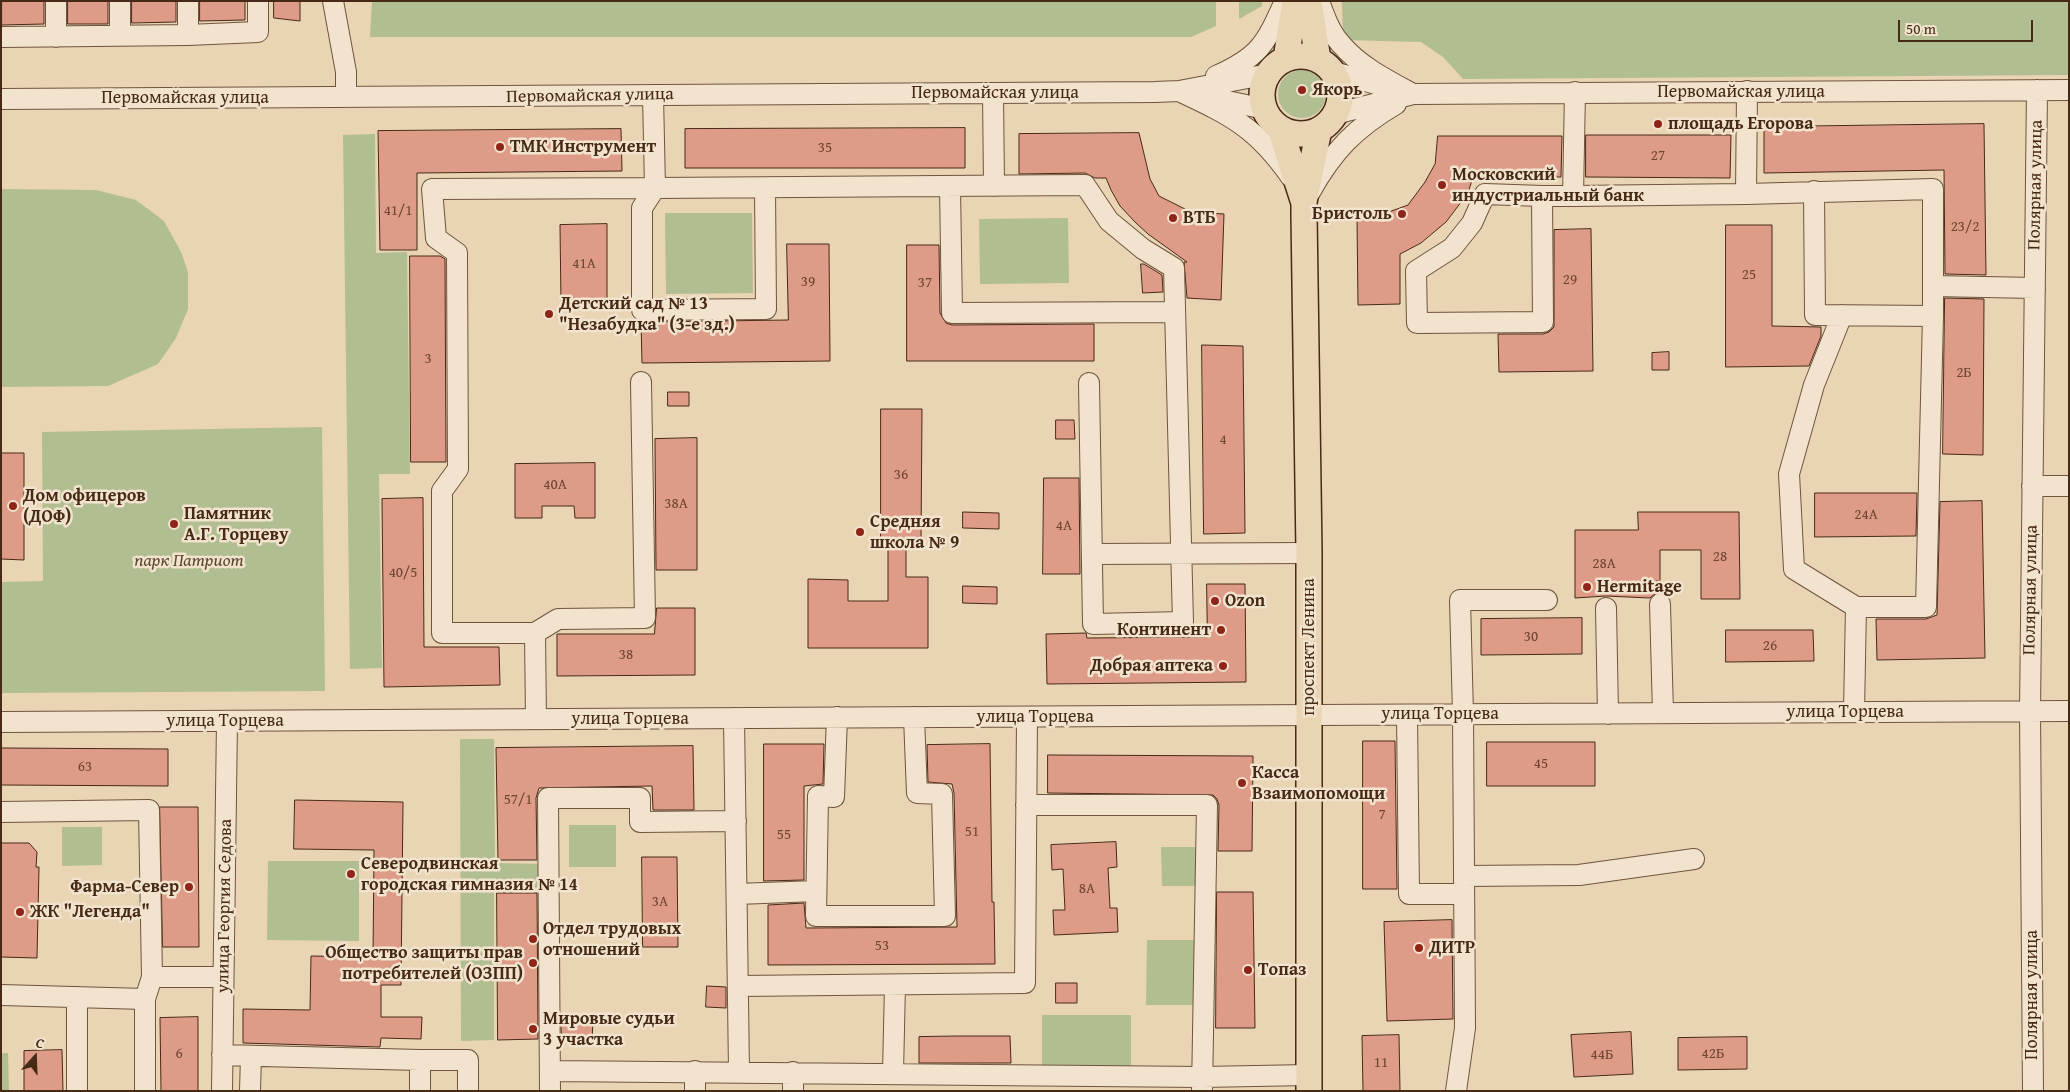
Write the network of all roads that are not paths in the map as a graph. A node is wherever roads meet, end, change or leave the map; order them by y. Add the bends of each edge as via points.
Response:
1 (56, 1) edge
2 (120, 1) edge
3 (188, 1) edge
4 (258, 1) edge
5 (333, 1) edge
6 (1285, 1) edge
7 (1295, 1) edge
8 (1309, 1) edge
9 (1318, 1) edge
10 (120, 35) junction
11 (188, 35) junction
12 (1, 37) edge
13 (56, 37) junction
14 (1278, 66) junction
15 (1326, 66) junction
16 (2037, 90) junction
17 (2069, 90) edge
18 (1180, 91) junction
19 (1575, 92) junction
20 (1747, 92) junction
21 (993, 93) junction
22 (1413, 94) junction
23 (653, 95) junction
24 (346, 97) junction
25 (1, 99) edge
26 (1265, 108) junction
27 (1327, 122) junction
28 (1280, 128) junction
29 (994, 186) junction
30 (950, 187) junction
31 (655, 188) junction
32 (764, 188) junction
33 (1814, 191) junction
34 (1746, 194) junction
35 (1542, 196) junction
36 (1573, 196) junction
37 (1304, 202) junction
38 (1933, 286) junction
39 (2034, 288) junction
40 (1174, 312) junction
41 (1842, 315) junction
42 (1933, 316) junction
43 (641, 382) dead end
44 (1089, 382) dead end
45 (2032, 486) junction
46 (2069, 486) edge
47 (1180, 552) junction
48 (1309, 553) junction
49 (1092, 554) junction
50 (1547, 600) dead end
51 (1660, 604) dead end
52 (1606, 608) dead end
53 (1856, 608) junction
54 (535, 633) junction
55 (2030, 711) junction
56 (2069, 711) edge
57 (1854, 712) junction
58 (1663, 713) junction
59 (1406, 714) junction
60 (1463, 714) junction
61 (1608, 714) junction
62 (1309, 715) junction
63 (914, 717) junction
64 (1027, 717) junction
65 (734, 718) junction
66 (837, 718) junction
67 (536, 719) junction
68 (227, 721) junction
69 (1, 722) edge
70 (1026, 805) junction
71 (1, 812) edge
72 (736, 821) junction
73 (1694, 858) dead end
74 (1464, 885) junction
75 (816, 892) junction
76 (737, 894) junction
77 (152, 976) junction
78 (224, 977) junction
79 (895, 985) junction
80 (738, 986) junction
81 (1, 996) edge
82 (77, 997) junction
83 (146, 999) junction
84 (222, 1055) junction
85 (251, 1056) junction
86 (420, 1060) junction
87 (550, 1071) junction
88 (695, 1071) junction
89 (739, 1071) junction
90 (893, 1073) junction
91 (793, 1081) edge
92 (966, 1082) edge
93 (1309, 1083) edge
94 (1202, 1084) edge
95 (77, 1091) edge
96 (145, 1091) edge
97 (222, 1091) edge
98 (250, 1091) edge
99 (420, 1091) edge
100 (468, 1091) edge
101 (550, 1091) edge
102 (695, 1091) edge
103 (1456, 1091) edge
104 (2033, 1091) edge

1 - 13 street
2 - 10 street
3 - 11 street
4 - 11 street via 258,32
5 - 24 street via 346,72
6 - 18 street via 1269,37 1258,52 1242,64
7 - 14 main road
8 - 15 main road
9 - 22 street via 1339,42 1357,60
10 - 11 street
10 - 13 street
12 - 13 street
14 - 15 main road via 1302,56
14 - 18 street
14 - 26 main road via 1264,86
15 - 22 street
15 - 27 main road via 1339,84 1340,95
16 - 17 street, Первомайская улица
16 - 20 street, Первомайская улица
16 - 39 street, Полярная улица
18 - 21 street, Первомайская улица
18 - 26 street
18 - 37 street via 1236,119 1257,135 1275,154
19 - 20 street, Первомайская улица
19 - 22 street, Первомайская улица
19 - 36 street
20 - 34 street
21 - 23 street, Первомайская улица
21 - 29 street
22 - 27 street
22 - 37 street via 1351,134 1334,154
23 - 24 street, Первомайская улица
23 - 31 street
24 - 25 street, Первомайская улица
26 - 28 main road
27 - 28 main road via 1305,134
27 - 37 main road
28 - 37 main road
29 - 30 street
29 - 40 street via 1085,186 1109,221 1142,249 1174,268
30 - 32 street
30 - 40 street via 952,314
31 - 32 street
31 - 32 street via 642,208 642,310 766,309
31 - 54 street via 432,189 436,238 457,253 458,469 442,491 442,633
33 - 34 street
33 - 38 street via 1933,189
33 - 41 street via 1815,316
34 - 36 street
35 - 35 street via 1543,322 1417,323 1416,271 1452,248 1472,223 1486,194
35 - 36 street
37 - 48 main road, проспект Ленина
38 - 39 street
38 - 42 street
39 - 45 street, Полярная улица
40 - 47 street
41 - 42 street
41 - 53 street via 1814,385 1789,474 1794,569
42 - 53 street via 1926,607
43 - 54 street via 645,618 558,619
44 - 49 street
45 - 46 street
45 - 55 street, Полярная улица
47 - 48 street
47 - 49 street
47 - 49 street via 1183,622 1093,624
48 - 62 main road, проспект Ленина
50 - 60 street via 1460,600
51 - 58 street
52 - 61 street
53 - 57 street
54 - 67 street
55 - 56 street, улица Торцева
55 - 57 street, улица Торцева
55 - 104 street, Полярная улица
57 - 58 street, улица Торцева
58 - 61 street, улица Торцева
59 - 60 street, улица Торцева
59 - 62 street, улица Торцева
59 - 74 street via 1409,894
60 - 61 street, улица Торцева
60 - 74 street
62 - 64 street, улица Торцева
62 - 93 main road, проспект Ленина
63 - 64 street, улица Торцева
63 - 66 street, улица Торцева
63 - 75 street via 917,793 942,794 945,916 816,916
64 - 70 street
65 - 66 street, улица Торцева
65 - 67 street, улица Торцева
65 - 72 street
66 - 75 street via 834,796 818,796
67 - 68 street, улица Торцева
68 - 69 street, улица Торцева
68 - 78 street, улица Георгия Седова
70 - 79 street via 1025,983
70 - 94 street via 1207,804
71 - 77 street via 149,810
72 - 76 street
72 - 87 street via 640,822 640,798 548,798
73 - 74 street via 1579,875
74 - 103 street via 1465,1028
75 - 76 street
76 - 80 street
77 - 78 street
77 - 83 street
78 - 84 street, улица Георгия Седова
79 - 80 street
79 - 90 street
80 - 89 street
81 - 82 street
82 - 83 street
82 - 95 street
83 - 96 street
84 - 85 street
84 - 97 street, улица Георгия Седова
85 - 86 street
85 - 98 street
86 - 99 street
86 - 100 street via 468,1060
87 - 88 street
87 - 101 street
88 - 89 street
88 - 102 street
89 - 91 street
90 - 91 street
90 - 92 street
92 - 94 street
93 - 94 street

